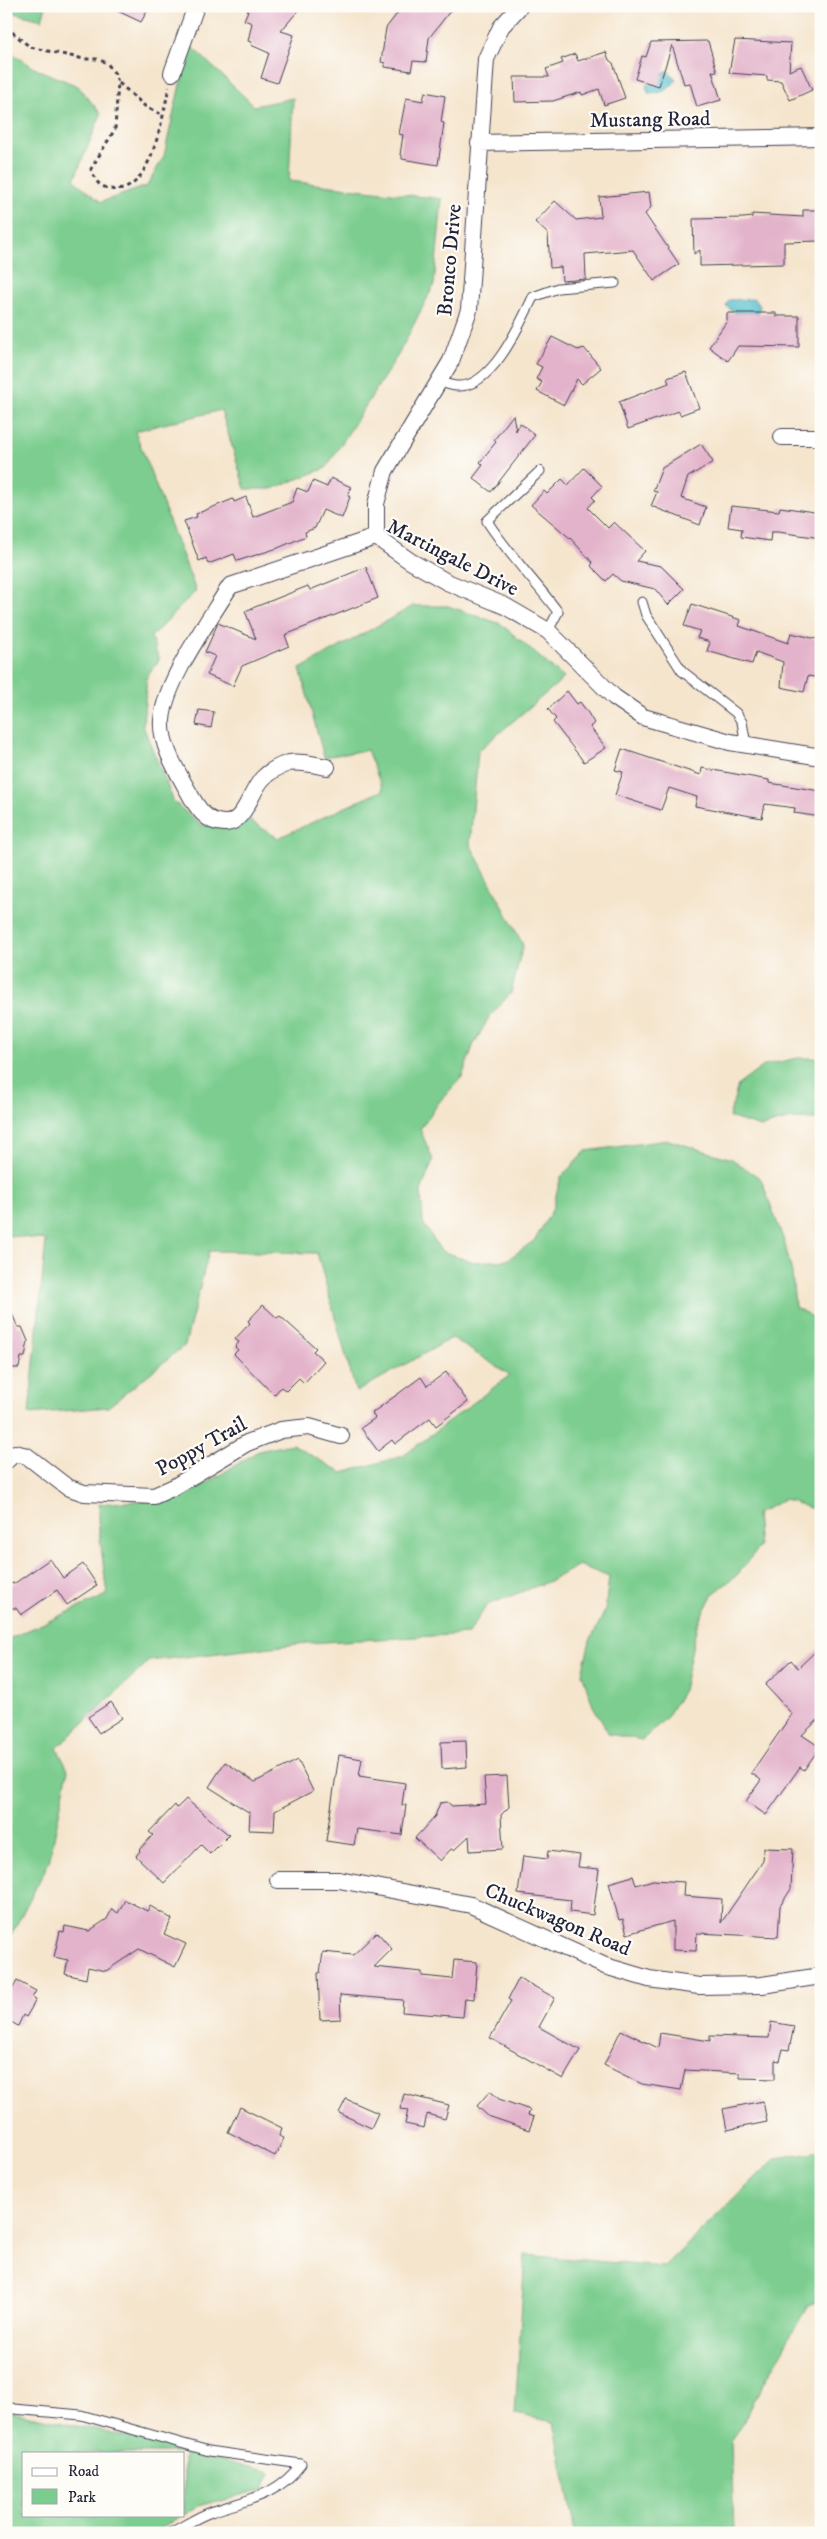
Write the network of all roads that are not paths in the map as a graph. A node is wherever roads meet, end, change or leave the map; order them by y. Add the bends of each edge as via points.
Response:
1 (196, 6) edge
2 (520, 6) edge
3 (172, 73) road end
4 (821, 137) edge
5 (479, 143) junction
6 (615, 283) dead end
7 (438, 381) junction
8 (782, 437) dead end
9 (821, 437) edge
10 (540, 471) dead end
11 (376, 537) junction
12 (642, 602) dead end
13 (548, 631) junction
14 (746, 745) junction
15 (821, 757) edge
16 (327, 767) dead end
17 (341, 1436) dead end
18 (6, 1461) edge
19 (278, 1880) dead end
20 (821, 1976) edge
21 (6, 2406) edge
22 (170, 2533) edge

1 - 3 street
2 - 5 street, Bronco Drive via 501,27 486,58
4 - 5 street, Mustang Road
5 - 7 street, Bronco Drive via 470,310 451,361
6 - 7 lane via 558,288 533,297 506,352 477,381 459,387
7 - 11 street, Bronco Drive via 385,471 376,504
8 - 9 street
10 - 13 lane via 487,521 502,545 536,581 558,612
11 - 13 street, Martingale Drive via 447,582 505,606
11 - 16 street, Martingale Drive via 230,586 185,661 168,696 162,721 165,741 180,777 198,810 214,821 227,823 238,818 262,779 275,768 292,763
12 - 14 lane via 646,615 682,671 736,713 742,722
13 - 14 street, Martingale Drive via 614,697 643,717
14 - 15 street, Martingale Drive
17 - 18 street, Poppy Trail via 310,1427 281,1430 247,1443 174,1488 154,1496 84,1493 67,1487 27,1456 15,1452
19 - 20 street, Chuckwagon Road via 339,1880 471,1905 605,1966 649,1979 699,1986 762,1985
21 - 22 lane via 81,2415 209,2451 301,2464 273,2491 209,2513

